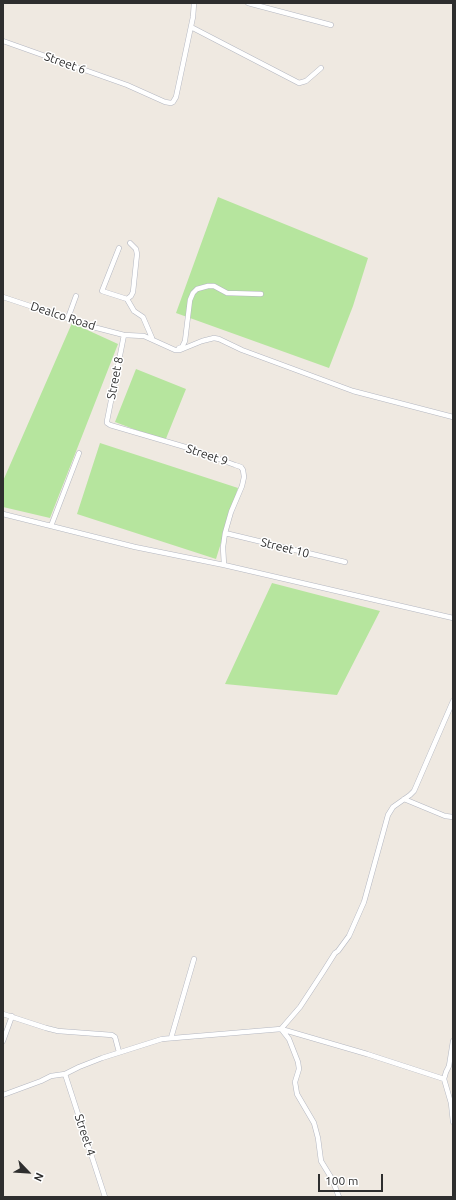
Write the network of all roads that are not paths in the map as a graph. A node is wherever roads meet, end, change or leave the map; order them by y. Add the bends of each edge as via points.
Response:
1 (194, 3) edge
2 (248, 3) edge
3 (331, 25) dead end
4 (190, 27) junction
5 (3, 41) edge
6 (321, 68) dead end
7 (130, 243) dead end
8 (119, 248) dead end
9 (261, 294) dead end
10 (76, 296) dead end
11 (3, 297) edge
12 (127, 299) junction
13 (68, 318) junction
14 (124, 335) junction
15 (152, 338) junction
16 (172, 350) junction
17 (453, 417) edge
18 (107, 421) joint
19 (79, 453) dead end
20 (3, 514) edge
21 (51, 526) junction
22 (225, 533) junction
23 (345, 562) dead end
24 (224, 565) junction
25 (453, 618) edge
26 (453, 701) edge
27 (404, 799) junction
28 (453, 817) edge
29 (194, 959) dead end
30 (3, 1014) edge
31 (12, 1016) junction
32 (281, 1029) junction
33 (171, 1038) junction
34 (3, 1041) edge
35 (453, 1041) edge
36 (119, 1052) junction
37 (65, 1074) junction
38 (444, 1079) junction
39 (3, 1094) edge
40 (453, 1122) edge
41 (105, 1197) edge
42 (339, 1197) edge

1 - 4 street
2 - 3 street
4 - 5 street, Street 6 via 176,97 171,103
4 - 6 street via 299,83 306,81
7 - 12 street via 137,254 133,292
8 - 12 street via 102,291
9 - 16 street via 227,293 214,286 197,289 190,300 186,341 182,347
10 - 13 street
11 - 13 street, Dealco Road
12 - 15 street via 134,311 143,317
13 - 14 street, Dealco Road
14 - 15 street, Dealco Road
14 - 18 street, Street 8
15 - 16 street
16 - 17 street via 180,350 216,338 353,391
18 - 22 street, Street 9 via 110,425 192,448 241,467 244,477 242,486
19 - 21 street
20 - 21 street
21 - 24 street via 135,548
22 - 23 street, Street 10
22 - 24 street via 222,548
24 - 25 street
26 - 27 street via 415,788
27 - 28 street
27 - 32 street via 392,808 387,819 364,902 349,936 300,1007
29 - 33 street
30 - 31 street
31 - 34 street
31 - 36 street via 58,1031 112,1035 115,1037
32 - 33 street
32 - 38 street
32 - 42 street via 289,1039 297,1058 297,1094 314,1123 321,1161
33 - 36 street
35 - 38 street
36 - 37 street
37 - 39 street via 51,1076
37 - 41 street, Street 4
38 - 40 street

